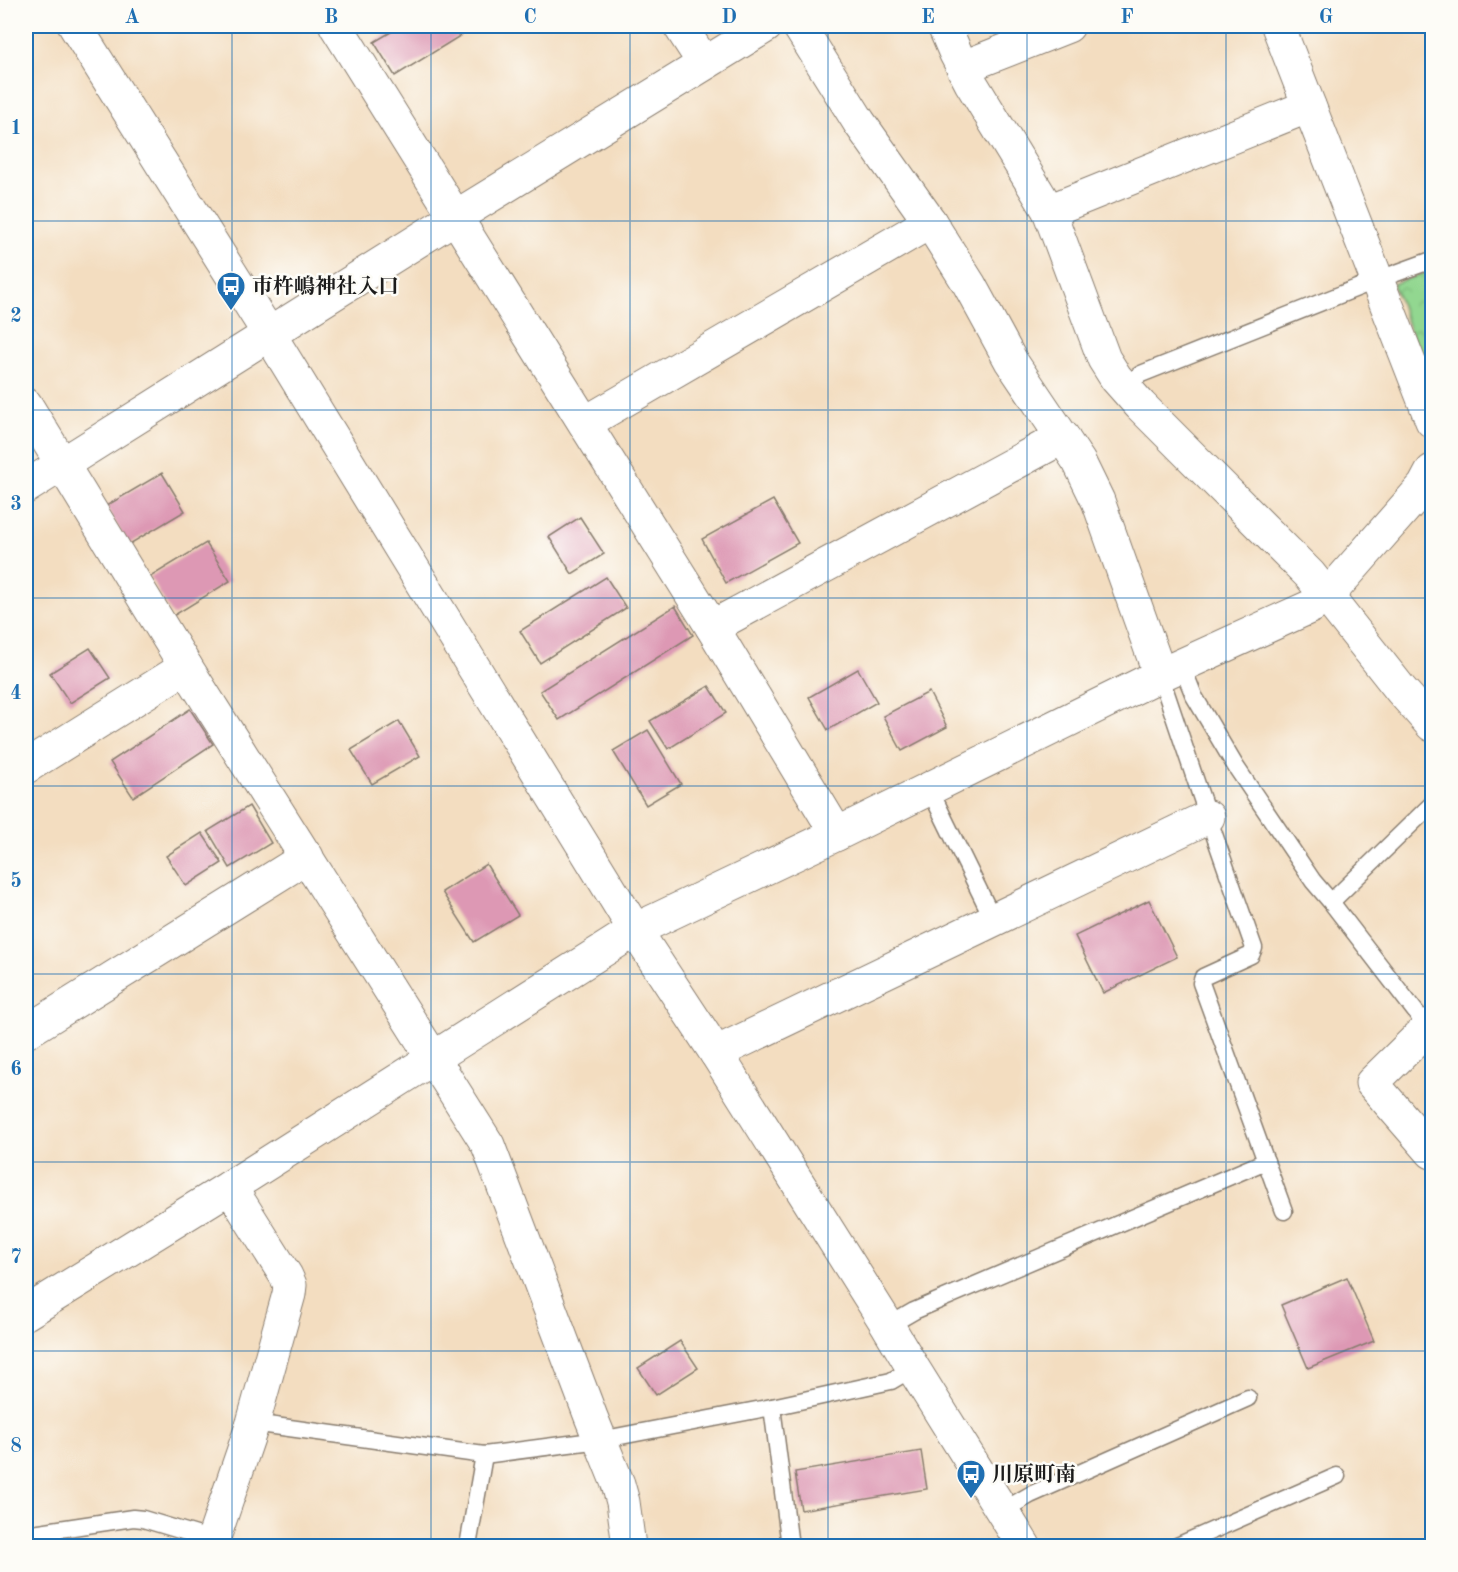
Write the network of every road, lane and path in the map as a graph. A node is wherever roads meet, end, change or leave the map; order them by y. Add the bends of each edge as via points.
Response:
1 (75, 26) edge
2 (336, 26) edge
3 (680, 26) edge
4 (766, 26) edge
5 (799, 26) edge
6 (944, 26) edge
7 (1068, 26) edge
8 (1278, 26) edge
9 (704, 63) junction
10 (964, 70) junction
11 (1310, 106) junction
12 (1049, 211) junction
13 (456, 216) junction
14 (930, 222) junction
15 (1432, 260) edge
16 (1377, 280) junction
17 (269, 334) junction
18 (1124, 386) junction
19 (26, 405) edge
20 (1432, 421) edge
21 (585, 423) junction
22 (1063, 437) junction
23 (62, 464) junction
24 (1432, 471) edge
25 (26, 487) edge
26 (1327, 596) junction
27 (712, 627) junction
28 (186, 667) junction
29 (1171, 670) junction
30 (1432, 724) edge
31 (26, 767) edge
32 (929, 788) junction
33 (1432, 804) edge
34 (1208, 817) junction
35 (837, 834) junction
36 (307, 857) junction
37 (1331, 902) junction
38 (993, 919) junction
39 (635, 930) junction
40 (1430, 1026) edge
41 (26, 1032) edge
42 (716, 1053) junction
43 (433, 1058) junction
44 (1432, 1152) edge
45 (1266, 1161) junction
46 (230, 1187) junction
47 (1284, 1211) dead end
48 (26, 1312) edge
49 (888, 1326) junction
50 (913, 1368) junction
51 (1248, 1398) dead end
52 (772, 1407) junction
53 (253, 1424) junction
54 (600, 1440) junction
55 (484, 1455) junction
56 (1337, 1476) dead end
57 (1002, 1511) junction
58 (26, 1534) edge
59 (212, 1543) edge
60 (468, 1546) edge
61 (629, 1546) edge
62 (790, 1546) edge
63 (1024, 1546) edge
64 (1177, 1546) edge

1 - 17 street
2 - 13 street
3 - 9 street
4 - 9 street
5 - 14 street via 859,122
6 - 10 street
7 - 10 street
8 - 11 street
9 - 13 street
10 - 12 street
11 - 12 street
11 - 16 street
12 - 18 street via 1104,359
13 - 17 street
13 - 21 street
14 - 21 street
14 - 22 street via 1011,361
15 - 16 lane
16 - 18 lane via 1141,374
16 - 20 street
17 - 23 street
17 - 39 street
18 - 26 street
19 - 23 street
21 - 27 street
22 - 27 street
22 - 29 street via 1090,482
23 - 25 street
23 - 28 street
24 - 26 street via 1424,486
26 - 29 street
26 - 30 street
27 - 35 street
28 - 31 street
28 - 36 street
29 - 32 street
29 - 34 lane
29 - 37 lane via 1194,696 1236,767
32 - 35 street
32 - 38 lane
33 - 37 lane
34 - 38 street
34 - 45 lane via 1254,948 1251,955 1203,977 1201,983
35 - 39 street
36 - 41 street
36 - 43 street
37 - 40 lane
38 - 42 street
39 - 42 street
39 - 43 street
40 - 44 street via 1372,1083
42 - 49 street
43 - 46 street
43 - 54 street via 488,1145
45 - 47 lane
45 - 49 lane via 914,1311
46 - 48 street
46 - 53 street via 290,1285
49 - 50 street
50 - 52 lane via 891,1381
50 - 57 street
51 - 57 lane
52 - 54 lane
52 - 62 lane
53 - 55 lane
53 - 59 street
54 - 55 lane
54 - 61 street via 623,1502
55 - 60 lane
56 - 64 lane
57 - 63 street
58 - 59 lane via 133,1518

